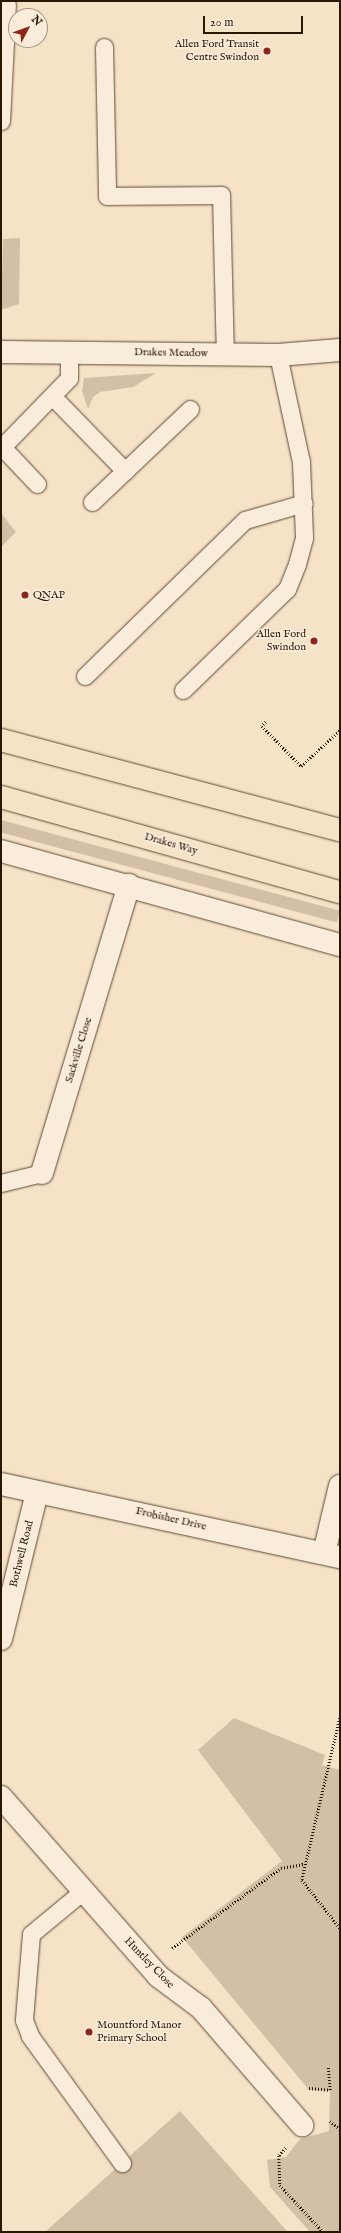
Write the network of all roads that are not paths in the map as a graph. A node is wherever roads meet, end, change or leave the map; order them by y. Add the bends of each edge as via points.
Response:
1 (7, 4) dead end
2 (104, 47) dead end
3 (1, 121) edge
4 (340, 350) edge
5 (1, 352) edge
6 (69, 353) junction
7 (225, 354) junction
8 (278, 356) junction
9 (54, 398) junction
10 (190, 409) dead end
11 (125, 471) junction
12 (37, 484) dead end
13 (92, 502) dead end
14 (304, 503) junction
15 (85, 676) dead end
16 (183, 690) dead end
17 (1, 740) edge
18 (1, 797) edge
19 (340, 830) edge
20 (1, 851) edge
21 (129, 886) junction
22 (340, 892) edge
23 (340, 945) edge
24 (42, 1173) joint
25 (1, 1183) edge
26 (1, 1484) edge
27 (340, 1486) edge
28 (37, 1492) junction
29 (332, 1555) edge
30 (1, 1639) edge
31 (1, 1797) edge
32 (83, 1891) junction
33 (302, 2125) road end
34 (122, 2163) dead end

1 - 3 lane
2 - 7 lane via 107,196 220,195
4 - 8 street, Drakes Meadow
5 - 6 street, Drakes Meadow
6 - 7 street, Drakes Meadow
6 - 9 lane via 69,378
7 - 8 street, Drakes Meadow
8 - 14 lane via 301,462
9 - 11 lane
9 - 12 lane via 2,447
10 - 11 lane
11 - 13 lane
14 - 15 lane via 245,520
14 - 16 lane via 304,537 287,589
17 - 19 main road
18 - 22 main road, Drakes Way
20 - 21 street
21 - 23 street
21 - 24 street, Sackville Close
24 - 25 lane, Sackville Close
26 - 28 street, Frobisher Drive
27 - 29 street
28 - 29 street, Frobisher Drive
28 - 30 street, Bothwell Road
31 - 32 street, Huntley Close
32 - 33 street, Huntley Close via 166,1984 201,2008
32 - 34 lane via 31,1934 24,2020 30,2036

